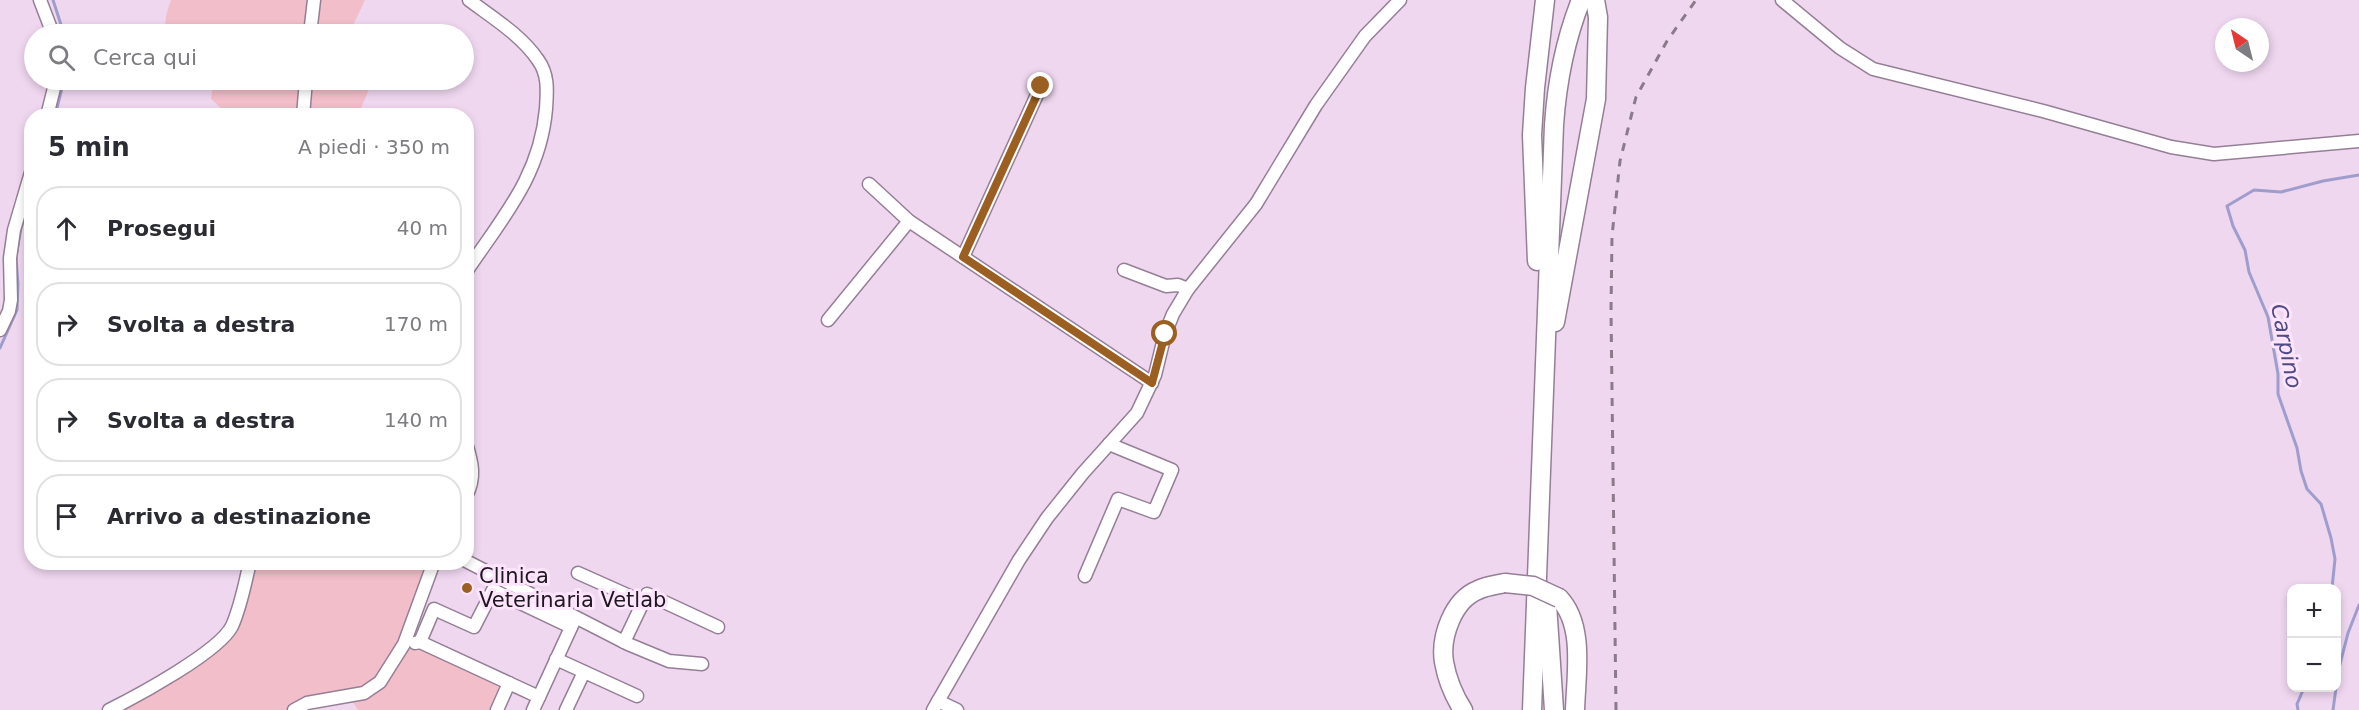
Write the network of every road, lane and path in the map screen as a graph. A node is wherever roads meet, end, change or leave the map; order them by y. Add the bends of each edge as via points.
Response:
1 (40, 0) edge
2 (314, 0) edge
3 (469, 0) edge
4 (1400, 0) edge
5 (1581, 0) edge
6 (1782, 0) edge
7 (1545, 1) edge
8 (1596, 8) edge
9 (49, 24) edge
10 (311, 24) edge
11 (1041, 86) dead end
12 (54, 90) edge
13 (305, 90) edge
14 (49, 108) edge
15 (304, 108) edge
16 (2359, 141) edge
17 (869, 184) dead end
18 (24, 196) edge
19 (909, 221) junction
20 (963, 257) junction
21 (474, 262) edge
22 (1124, 270) dead end
23 (1188, 289) junction
24 (828, 320) dead end
25 (0, 330) edge
26 (1544, 367) junction
27 (1152, 383) junction
28 (1542, 412) junction
29 (1109, 444) junction
30 (1539, 531) junction
31 (474, 566) edge
32 (248, 570) edge
33 (431, 570) edge
34 (578, 573) dead end
35 (1085, 576) dead end
36 (1536, 600) junction
37 (643, 602) junction
38 (573, 622) junction
39 (718, 627) dead end
40 (420, 642) junction
41 (624, 642) junction
42 (404, 644) junction
43 (556, 659) junction
44 (702, 664) dead end
45 (584, 672) junction
46 (509, 683) junction
47 (638, 696) dead end
48 (539, 697) junction
49 (936, 705) edge
50 (110, 710) edge
51 (294, 710) edge
52 (497, 710) edge
53 (533, 710) edge
54 (566, 710) edge
55 (957, 710) edge
56 (1463, 710) edge
57 (1523, 710) edge
58 (1532, 710) edge
59 (1554, 710) edge
60 (1575, 710) edge

1 - 9 street
2 - 10 street
3 - 21 street via 524,42 540,62 548,85 536,159 502,222
4 - 23 street via 1365,36 1316,105 1256,204
5 - 26 highway via 1567,40 1556,99
6 - 16 street via 1840,48 1873,69 2171,147 2214,154
7 - 26 highway via 1532,135
8 - 28 highway via 1596,99 1553,331 1551,392
11 - 20 street
12 - 14 street
13 - 15 street
17 - 19 street
18 - 25 street via 10,258 11,300
19 - 20 street
19 - 24 street
20 - 27 street
22 - 23 street via 1166,286
23 - 27 street via 1165,334
26 - 28 highway
27 - 29 street via 1137,413
28 - 30 highway
29 - 35 street via 1172,470 1154,512 1118,498
29 - 49 street via 1030,543
30 - 36 highway
30 - 59 highway via 1546,576
31 - 38 street
32 - 50 street via 231,627 218,643
33 - 42 street
34 - 37 street
36 - 57 highway via 1526,636
36 - 58 highway
37 - 39 street via 647,594
37 - 41 street
38 - 40 street via 493,590 474,627 434,609
38 - 41 street
38 - 43 street
40 - 42 street
40 - 46 street
41 - 44 street via 669,661
42 - 51 street via 381,682 364,693 307,703
43 - 45 street
43 - 48 street
45 - 47 street
45 - 54 street
46 - 48 street
46 - 52 street
48 - 53 street
49 - 55 street
56 - 60 highway, bridge via 1444,661 1451,620 1460,603 1476,590 1505,583 1533,586 1559,598 1566,606 1576,646

